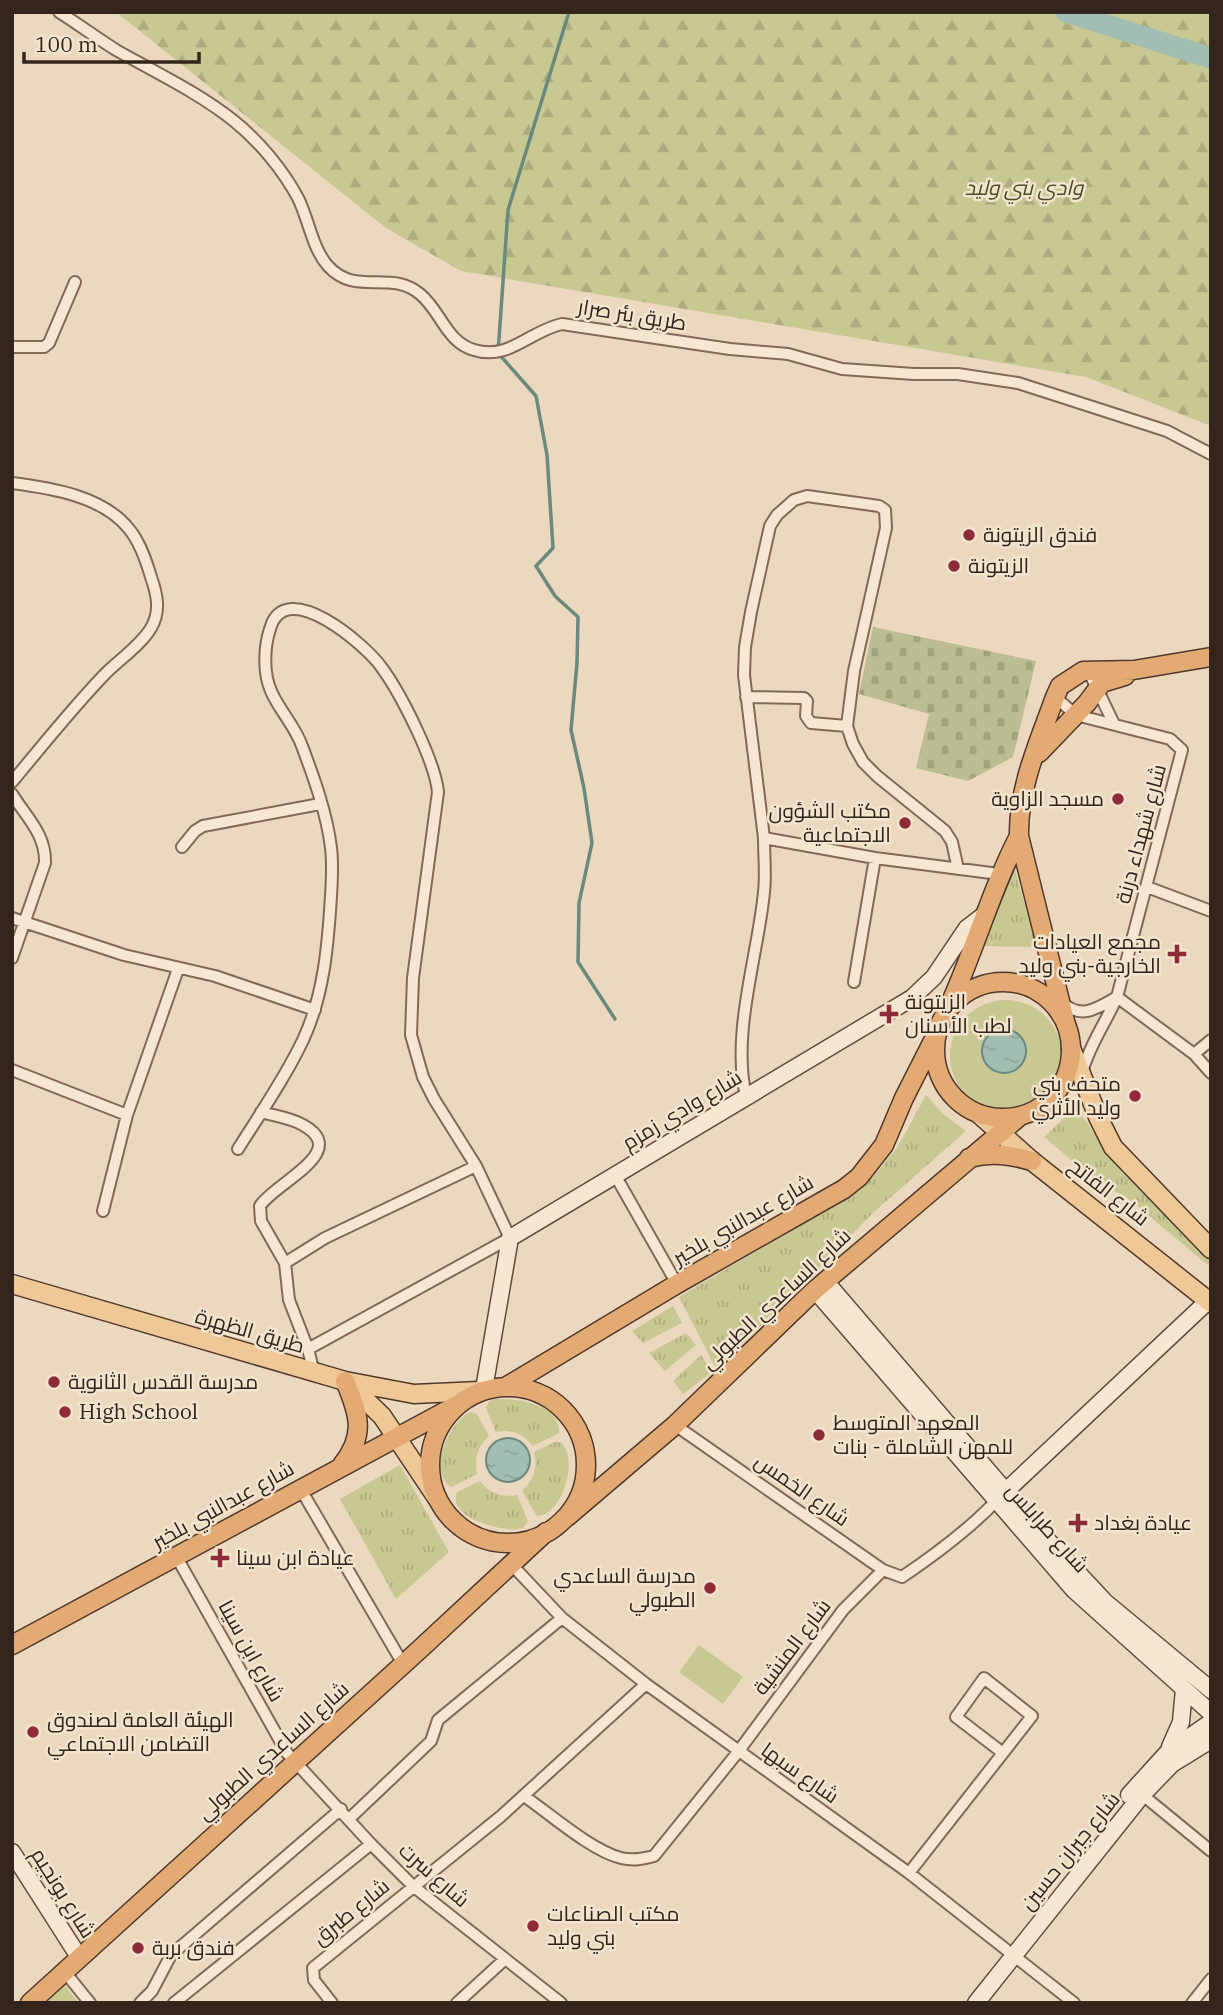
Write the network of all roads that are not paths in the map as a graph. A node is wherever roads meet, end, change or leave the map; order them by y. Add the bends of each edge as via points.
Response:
1 (59, 12) edge
2 (75, 282) dead end
3 (12, 347) edge
4 (1211, 454) edge
5 (12, 484) edge
6 (1211, 657) edge
7 (1088, 670) junction
8 (1134, 670) junction
9 (1096, 690) junction
10 (1055, 696) junction
11 (746, 698) junction
12 (1076, 715) junction
13 (1114, 724) junction
14 (847, 726) junction
15 (1029, 769) junction
16 (12, 782) edge
17 (12, 794) edge
18 (320, 804) junction
19 (1019, 836) junction
20 (764, 838) junction
21 (182, 847) dead end
22 (875, 858) junction
23 (958, 869) junction
24 (999, 874) junction
25 (1147, 887) junction
26 (1211, 911) edge
27 (984, 915) junction
28 (18, 920) edge
29 (12, 958) edge
30 (178, 969) junction
31 (854, 982) dead end
32 (1118, 997) junction
33 (1058, 1000) junction
34 (315, 1010) junction
35 (947, 1011) junction
36 (1065, 1021) junction
37 (937, 1033) junction
38 (1211, 1040) edge
39 (1071, 1048) junction
40 (1194, 1054) junction
41 (12, 1070) edge
42 (1211, 1073) edge
43 (1081, 1075) junction
44 (746, 1096) junction
45 (261, 1112) junction
46 (127, 1115) junction
47 (981, 1115) junction
48 (1019, 1117) junction
49 (998, 1132) junction
50 (238, 1149) dead end
51 (969, 1157) junction
52 (1032, 1161) junction
53 (477, 1166) junction
54 (615, 1175) junction
55 (103, 1211) dead end
56 (510, 1238) junction
57 (1208, 1240) edge
58 (285, 1263) junction
59 (12, 1284) edge
60 (677, 1284) junction
61 (820, 1286) junction
62 (1210, 1301) edge
63 (308, 1349) junction
64 (314, 1373) junction
65 (345, 1381) junction
66 (506, 1386) junction
67 (482, 1390) junction
68 (457, 1405) junction
69 (675, 1425) junction
70 (398, 1437) junction
71 (341, 1467) junction
72 (300, 1488) junction
73 (1001, 1496) junction
74 (437, 1498) junction
75 (567, 1517) junction
76 (546, 1532) junction
77 (176, 1556) junction
78 (512, 1565) junction
79 (883, 1570) junction
80 (562, 1618) junction
81 (12, 1646) edge
82 (403, 1664) junction
83 (646, 1684) junction
84 (1184, 1689) junction
85 (1211, 1690) edge
86 (1211, 1713) edge
87 (1211, 1722) edge
88 (1211, 1740) edge
89 (738, 1752) junction
90 (1168, 1752) junction
91 (1003, 1753) junction
92 (295, 1762) junction
93 (1138, 1792) junction
94 (524, 1796) junction
95 (341, 1809) junction
96 (349, 1819) junction
97 (371, 1844) junction
98 (1211, 1850) edge
99 (12, 1852) edge
100 (909, 1873) junction
101 (413, 1886) junction
102 (1014, 1955) junction
103 (79, 1958) junction
104 (504, 1960) junction
105 (64, 1971) junction
106 (1211, 1979) edge
107 (1073, 2002) edge
108 (30, 2003) edge
109 (90, 2003) edge
110 (141, 2003) edge
111 (174, 2003) edge
112 (332, 2003) edge
113 (457, 2003) edge
114 (561, 2003) edge
115 (976, 2003) edge
116 (1192, 2003) edge

1 - 4 street, طريق بئر صرار via 215,107 249,135 298,198 317,246 339,276 354,283 395,282 410,287 423,296 457,343 475,351 499,354 545,328 574,324 788,354 842,369 980,376 1018,383 1167,431
2 - 3 street via 49,343
5 - 16 street via 77,497 120,520 142,550 157,596 157,614 150,630 105,674
6 - 8 highway
7 - 8 highway
7 - 9 street
7 - 10 highway via 1066,680
8 - 9 highway
9 - 12 highway
9 - 13 street
10 - 12 street
10 - 15 highway
11 - 14 street via 804,698 811,723
11 - 14 street via 745,648 770,526 786,506 807,496 879,506 885,510 887,528 854,671
11 - 20 street
12 - 13 street
12 - 15 highway via 1046,744
13 - 25 street, شارع شهداء درنة via 1170,739 1182,750
14 - 23 street via 863,762 945,831
15 - 19 highway via 1018,814
17 - 28 street via 46,849 45,863
18 - 21 street via 203,825
18 - 34 street via 331,847 332,874 323,979
18 - 53 street via 301,742 270,690 265,666 270,626 282,612 294,607 308,610 366,649 397,692 432,765 438,792 413,978 411,1035 428,1088
19 - 24 highway
19 - 33 highway
20 - 22 street
20 - 44 street via 765,891 742,1050
22 - 23 street
22 - 31 street
23 - 24 street
24 - 27 highway
25 - 26 street
25 - 32 street, شارع شهداء درنة
27 - 35 highway
27 - 44 main road, شارع وادي زمزم via 967,928 934,976 912,998
28 - 29 street
28 - 30 street
30 - 34 street via 215,976
30 - 46 street
32 - 33 street via 1083,1013
32 - 40 street
32 - 43 street, شارع شهداء درنة via 1090,1046
33 - 36 highway
34 - 45 street
35 - 36 highway via 975,988 1014,983 1049,1000
35 - 37 highway
36 - 39 highway
37 - 47 highway via 941,1079 952,1095
37 - 60 highway, شارع عبدالنبي بلخير via 884,1145 859,1177
38 - 40 street
39 - 43 main road, شارع الفاتح
39 - 48 highway via 1067,1074 1056,1094
40 - 42 street
41 - 46 street
43 - 57 main road, شارع الفاتح via 1113,1147
44 - 54 main road, شارع وادي زمزم
45 - 50 street
45 - 58 street via 302,1124 320,1148 314,1160 260,1206 261,1221
46 - 55 street
47 - 48 highway
47 - 49 main road, شارع الفاتح
48 - 49 highway, شارع الساعدي الطبولي
49 - 51 highway, شارع الساعدي الطبولي
49 - 52 main road, شارع الفاتح
51 - 52 highway via 1007,1154
51 - 61 highway, شارع الساعدي الطبولي
52 - 62 main road, شارع الفاتح
53 - 56 street
53 - 58 street via 325,1238
54 - 56 main road, شارع وادي زمزم
54 - 60 street
56 - 63 street
56 - 67 main road
58 - 63 street via 289,1300
59 - 64 main road, طريق الظهرة
60 - 66 highway, شارع عبدالنبي بلخير
61 - 69 highway, شارع الساعدي الطبولي
61 - 73 main road, شارع طرابلس
62 - 73 main road
63 - 64 street
64 - 65 main road, طريق الظهرة
65 - 67 main road, طريق الظهرة via 414,1394
65 - 70 main road
65 - 71 highway via 359,1422 357,1440
66 - 67 highway
66 - 75 highway via 524,1388 555,1402 576,1426 586,1473 580,1496
67 - 68 highway
68 - 70 highway, شارع عبدالنبي بلخير
68 - 74 highway via 437,1432 432,1448
69 - 75 highway, شارع الساعدي الطبولي
69 - 79 street, شارع الخمس
70 - 71 highway, شارع عبدالنبي بلخير
70 - 74 main road
71 - 72 highway, شارع عبدالنبي بلخير
72 - 77 highway, شارع عبدالنبي بلخير
72 - 82 street
73 - 79 street via 902,1577
73 - 84 main road, شارع طرابلس via 1074,1590
73 - 85 main road, شارع طرابلس via 1105,1602
74 - 76 highway via 457,1524 485,1539 517,1543
75 - 76 highway
76 - 78 highway, شارع الساعدي الطبولي
77 - 81 highway, شارع عبدالنبي بلخير
77 - 92 street, شارع ابن سينا
78 - 80 street, شارع سبها
78 - 82 highway, شارع الساعدي الطبولي
79 - 89 street, شارع المنشية via 843,1610
80 - 83 street, شارع سبها
80 - 96 street via 438,1720 431,1741
82 - 92 highway, شارع الساعدي الطبولي
83 - 89 street, شارع سبها
83 - 94 street
84 - 86 main road, شارع طرابلس
84 - 90 main road via 1181,1722
87 - 90 main road
88 - 93 main road, شارع جبران حسين
89 - 94 street, شارع المنشية via 654,1856 640,1860 605,1853
89 - 100 street, شارع سبها
90 - 93 main road
91 - 91 street via 1032,1716 984,1678 956,1717
91 - 100 street
92 - 95 street, شارع سرت
92 - 103 highway, شارع الساعدي الطبولي
93 - 98 street
93 - 102 main road, شارع جبران حسين via 1120,1806 1090,1859
94 - 101 street
95 - 96 street, شارع سرت
95 - 110 street via 172,1955
96 - 97 street, شارع سرت
97 - 101 street, شارع سرت
97 - 111 street
99 - 103 main road, شارع بونجيم
100 - 102 street, شارع سبها
101 - 104 street, شارع سرت
101 - 112 street, شارع طبرق via 313,1968 314,1980
102 - 107 street, شارع سبها
102 - 115 main road, شارع جبران حسين
103 - 105 highway, شارع الساعدي الطبولي
104 - 113 street
104 - 114 street, شارع سرت
105 - 108 highway, شارع الساعدي الطبولي
105 - 109 street
106 - 116 street

